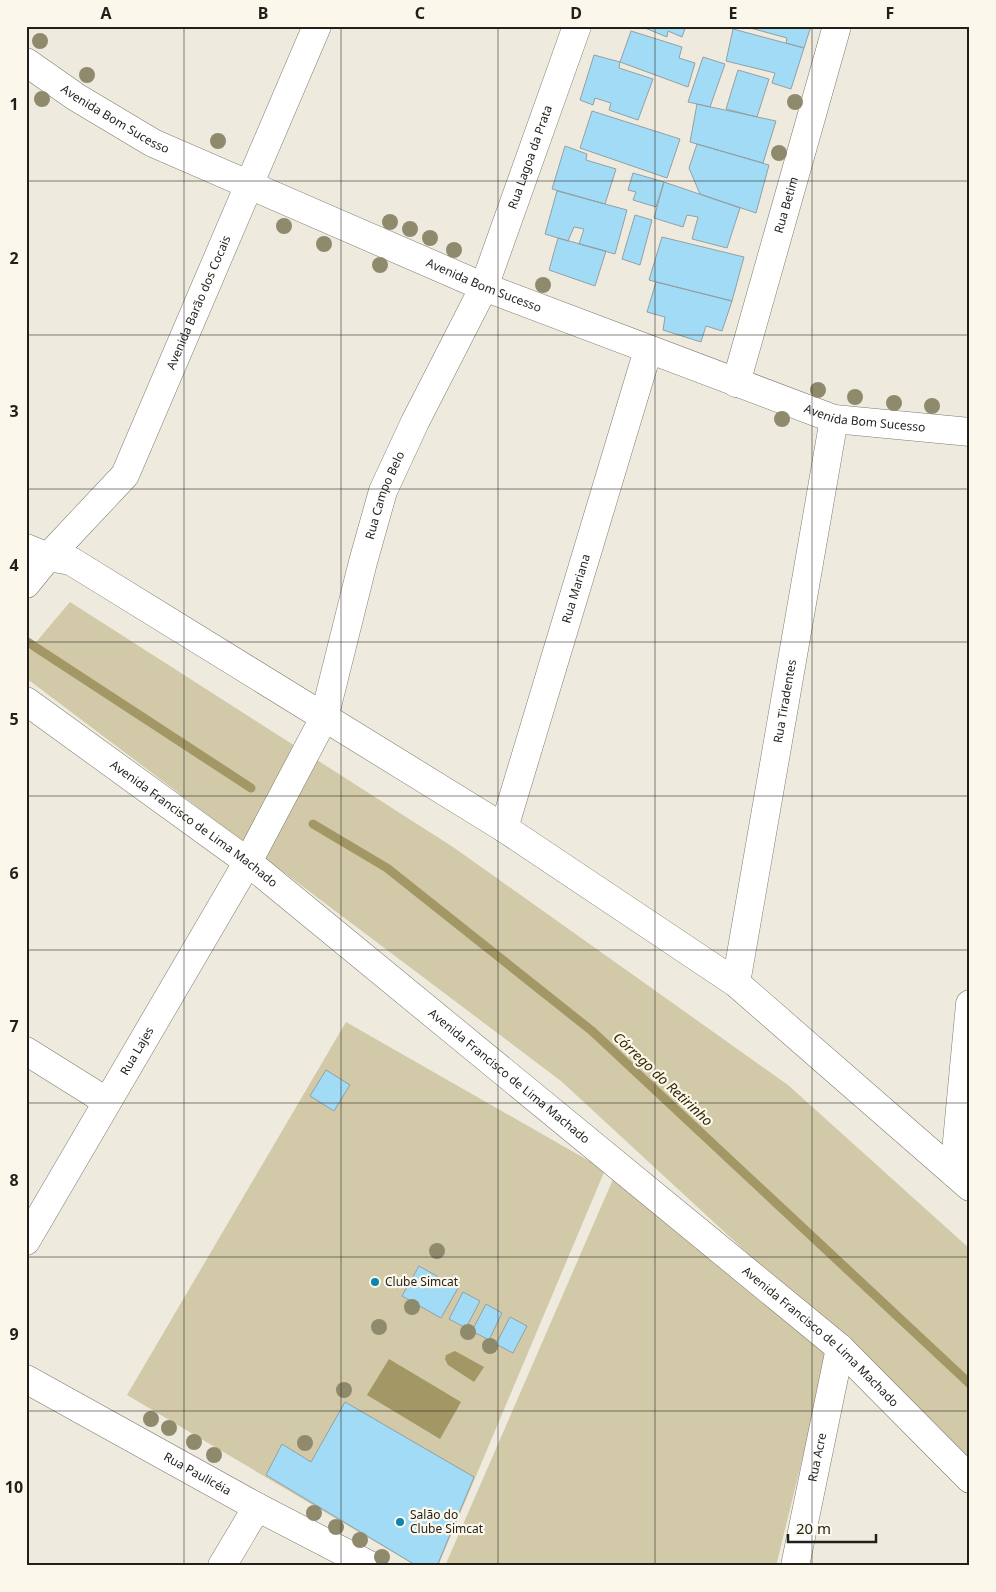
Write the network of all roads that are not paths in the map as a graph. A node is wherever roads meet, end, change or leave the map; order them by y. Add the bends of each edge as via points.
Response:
1 (317, 26) edge
2 (577, 26) edge
3 (837, 26) edge
4 (26, 62) edge
5 (249, 186) junction
6 (484, 287) junction
7 (648, 350) junction
8 (736, 384) junction
9 (834, 419) junction
10 (970, 432) edge
11 (37, 552) edge
12 (26, 584) edge
13 (26, 701) edge
14 (324, 718) junction
15 (504, 828) junction
16 (248, 862) junction
17 (736, 983) junction
18 (970, 1004) edge
19 (26, 1052) edge
20 (106, 1101) junction
21 (962, 1180) edge
22 (26, 1241) edge
23 (840, 1348) junction
24 (26, 1379) edge
25 (970, 1479) edge
26 (257, 1507) junction
27 (222, 1566) edge
28 (371, 1566) edge
29 (795, 1566) edge

1 - 5 street, Avenida Barão dos Cocais
2 - 6 street, Rua Lagoa da Prata
3 - 8 street, Rua Betim
4 - 5 street, Avenida Bom Sucesso via 76,97 153,143
5 - 6 street, Avenida Bom Sucesso
5 - 11 street, Avenida Barão dos Cocais via 125,475
6 - 7 street, Avenida Bom Sucesso
6 - 14 street, Rua Campo Belo via 415,422 384,491
7 - 8 street, Avenida Bom Sucesso
7 - 15 street, Rua Mariana
8 - 9 street, Avenida Bom Sucesso
9 - 10 street, Avenida Bom Sucesso
9 - 17 street, Rua Tiradentes
11 - 12 street, Avenida Barão dos Cocais
11 - 14 street via 71,561
13 - 16 street, Avenida Francisco de Lima Machado
14 - 15 street
14 - 16 street, Rua Campo Belo
15 - 17 street
16 - 20 street, Rua Lajes
16 - 23 street, Avenida Francisco de Lima Machado
17 - 21 street
18 - 21 street
19 - 20 street
20 - 22 street, Rua Lajes
23 - 25 street, Avenida Francisco de Lima Machado
23 - 29 street, Rua Acre
24 - 26 street, Rua Paulicéia
26 - 27 street
26 - 28 street, Rua Paulicéia

